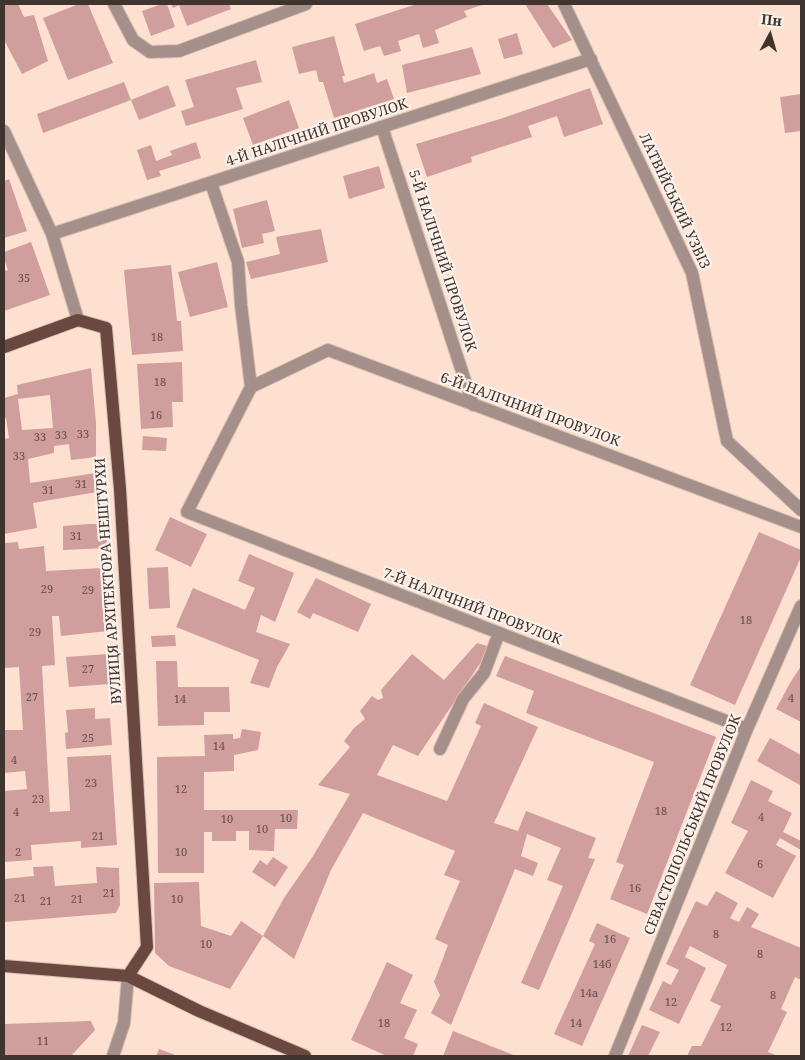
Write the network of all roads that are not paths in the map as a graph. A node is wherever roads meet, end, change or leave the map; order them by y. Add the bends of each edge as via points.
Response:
1 (114, 4) edge
2 (306, 4) edge
3 (564, 4) edge
4 (591, 59) junction
5 (382, 128) junction
6 (4, 131) edge
7 (211, 183) junction
8 (52, 234) junction
9 (78, 320) junction
10 (4, 347) edge
11 (252, 387) junction
12 (473, 405) junction
13 (801, 510) edge
14 (801, 527) edge
15 (801, 606) edge
16 (499, 633) junction
17 (747, 729) junction
18 (440, 749) dead end
19 (4, 966) edge
20 (128, 976) junction
21 (113, 1056) edge
22 (305, 1056) edge
23 (616, 1056) edge

1 - 2 street via 133,40 150,52 179,52
3 - 4 street, ЛАТВІЙСЬКИЙ УЗВІЗ
4 - 5 street, 4-Й НАЛІЧНИЙ ПРОВУЛОК
4 - 13 street, ЛАТВІЙСЬКИЙ УЗВІЗ via 692,273 727,441
5 - 7 street, 4-Й НАЛІЧНИЙ ПРОВУЛОК
5 - 12 street, 5-Й НАЛІЧНИЙ ПРОВУЛОК
6 - 8 street
7 - 8 street, 4-Й НАЛІЧНИЙ ПРОВУЛОК
7 - 11 street via 238,262
8 - 9 street
9 - 10 main road
9 - 20 main road, ВУЛИЦЯ АРХІТЕКТОРА НЕШТУРХИ via 106,328 120,489 147,947
11 - 12 street, 6-Й НАЛІЧНИЙ ПРОВУЛОК via 328,350
11 - 16 street, 7-Й НАЛІЧНИЙ ПРОВУЛОК via 187,512
12 - 14 street, 6-Й НАЛІЧНИЙ ПРОВУЛОК
15 - 17 street, СЕВАСТОПОЛЬСЬКИЙ ПРОВУЛОК
16 - 17 street, 7-Й НАЛІЧНИЙ ПРОВУЛОК
16 - 18 street via 484,673 463,699
17 - 23 street, СЕВАСТОПОЛЬСЬКИЙ ПРОВУЛОК
19 - 20 main road
20 - 21 street, ВУЛИЦЯ АРХІТЕКТОРА НЕШТУРХИ via 124,1023
20 - 22 main road

